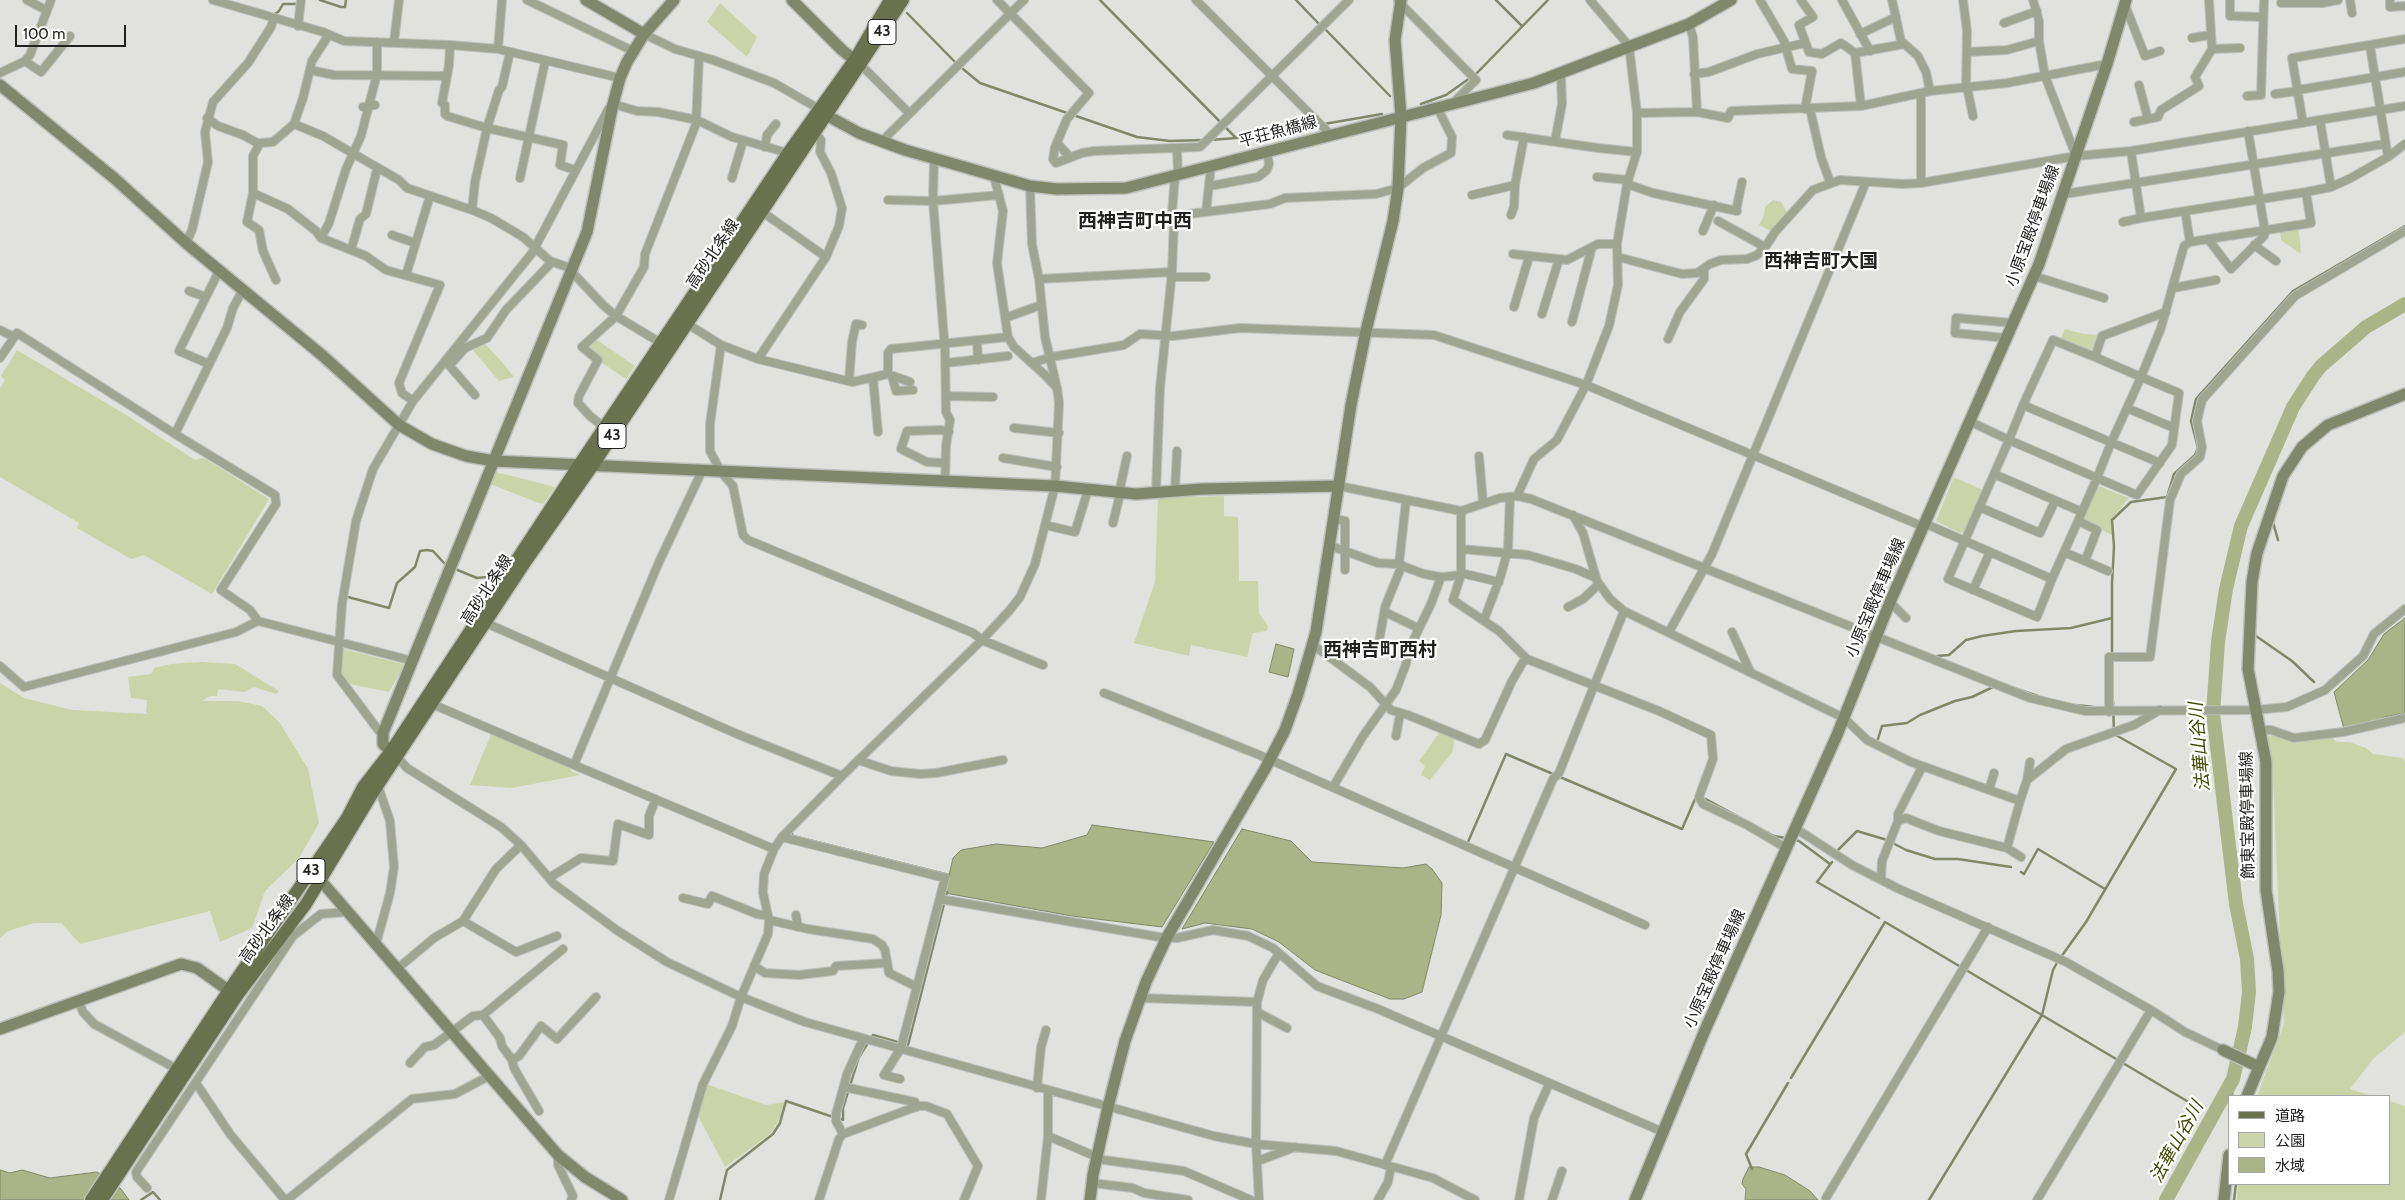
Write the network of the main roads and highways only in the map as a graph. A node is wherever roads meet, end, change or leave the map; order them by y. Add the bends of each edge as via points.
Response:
1 (890, 0) edge
2 (903, 0) edge
3 (858, 62) junction
4 (822, 112) junction
5 (395, 754) junction
6 (233, 993) junction
7 (115, 1172) junction
8 (91, 1200) edge
9 (102, 1200) edge

1 - 3 main road, 高砂北条線 / 43
2 - 3 main road, 高砂北条線 / 43
3 - 4 main road, 高砂北条線 / 43
4 - 5 main road, 高砂北条線 / 43 via 788,153 604,427
4 - 5 main road, 高砂北条線 / 43 via 814,131 761,211 432,704
5 - 6 main road, 高砂北条線 / 43 via 363,788 347,818
5 - 6 main road, 高砂北条線 / 43 via 321,880 283,937
6 - 7 main road, 高砂北条線 / 43
6 - 7 main road, 高砂北条線 / 43 via 177,1069
7 - 8 main road, 高砂北条線 / 43
7 - 9 main road, 高砂北条線 / 43

